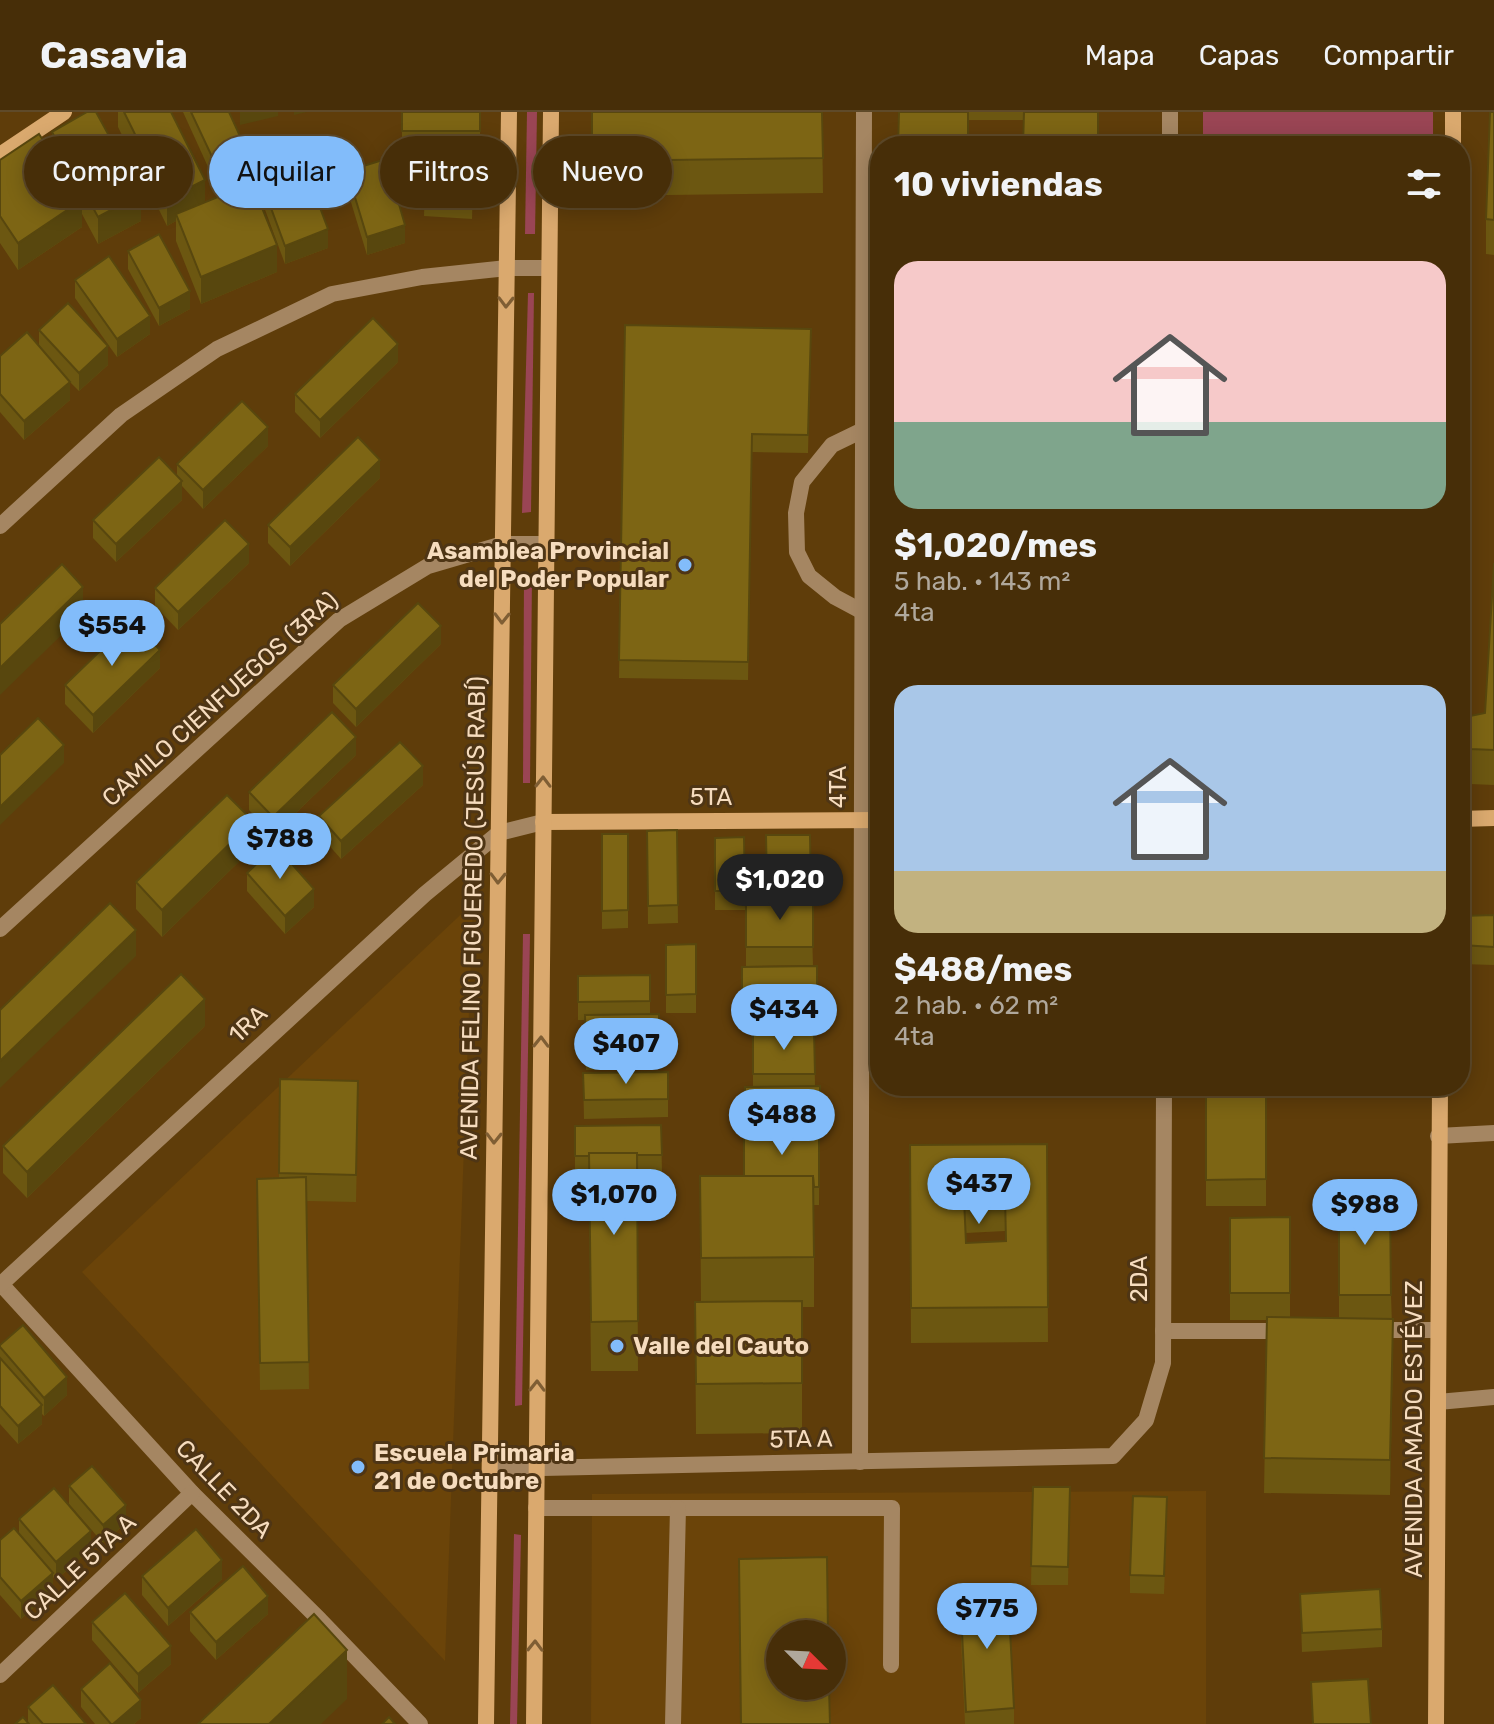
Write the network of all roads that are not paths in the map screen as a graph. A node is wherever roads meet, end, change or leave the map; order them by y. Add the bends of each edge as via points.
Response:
1 (64, 112) edge
2 (509, 112) edge
3 (551, 112) edge
4 (864, 112) edge
5 (1170, 112) edge
6 (1453, 112) edge
7 (1170, 136) edge
8 (1453, 136) edge
9 (0, 155) edge
10 (507, 268) junction
11 (549, 268) junction
12 (863, 430) junction
13 (0, 526) edge
14 (503, 544) junction
15 (546, 544) junction
16 (863, 612) junction
17 (1494, 818) edge
18 (1470, 819) edge
19 (862, 820) junction
20 (870, 820) edge
21 (543, 822) junction
22 (499, 833) junction
23 (0, 929) edge
24 (1164, 1096) edge
25 (1440, 1096) edge
26 (1494, 1133) edge
27 (1438, 1136) junction
28 (0, 1284) edge
29 (1362, 1330) edge
30 (1438, 1330) junction
31 (1163, 1331) junction
32 (1301, 1331) edge
33 (1494, 1397) edge
34 (1438, 1402) junction
35 (1113, 1456) joint
36 (860, 1462) junction
37 (490, 1469) junction
38 (537, 1469) junction
39 (192, 1493) junction
40 (536, 1508) junction
41 (678, 1508) junction
42 (891, 1665) dead end
43 (0, 1675) edge
44 (420, 1724) edge
45 (486, 1724) edge
46 (534, 1724) edge
47 (673, 1724) edge
48 (1436, 1724) edge

1 - 9 main road
2 - 10 main road, AVENIDA FELINO FIGUEREDO (JESÚS RABÍ)
3 - 11 main road
4 - 12 street, 4TA
5 - 7 street
6 - 8 main road
10 - 11 street
10 - 13 street via 332,294 217,349 121,415
10 -> 14 main road, AVENIDA FELINO FIGUEREDO (JESÚS RABÍ)
11 - 15 main road
12 - 16 street, 4TA
12 - 16 street via 832,445 802,482 796,513 797,552 809,576
14 - 15 street, CAMILO CIENFUEGOS (3RA)
14 -> 22 main road, AVENIDA FELINO FIGUEREDO (JESÚS RABÍ)
14 - 23 street, CAMILO CIENFUEGOS (3RA) via 428,566 339,620
21 -> 15 main road
16 - 19 street, 4TA
17 - 18 main road
19 - 20 main road, 5TA
19 - 21 main road, 5TA
19 - 36 street, 4TA
21 - 22 street, 1RA
38 -> 21 main road
22 - 28 street, 1RA via 425,894
22 -> 37 main road, AVENIDA FELINO FIGUEREDO (JESÚS RABÍ)
24 - 31 street, 2DA
25 - 27 main road, AVENIDA AMADO ESTÉVEZ
26 - 27 street
27 - 30 main road, AVENIDA AMADO ESTÉVEZ
28 - 39 street, CALLE 2DA
29 - 30 street
30 - 34 main road, AVENIDA AMADO ESTÉVEZ
31 - 32 street
31 - 35 street, 2DA via 1163,1363 1146,1420
33 - 34 street
34 - 48 main road, AVENIDA AMADO ESTÉVEZ
35 - 36 street, 5TA A
36 - 38 street, 5TA A
37 - 38 street, 5TA A
37 - 45 main road, AVENIDA FELINO FIGUEREDO (JESÚS RABÍ)
38 - 40 main road
39 - 43 street, CALLE 5TA A
39 - 44 street, CALLE 2DA
40 - 41 street
46 -> 40 main road
41 - 42 street via 892,1508
41 - 47 street

